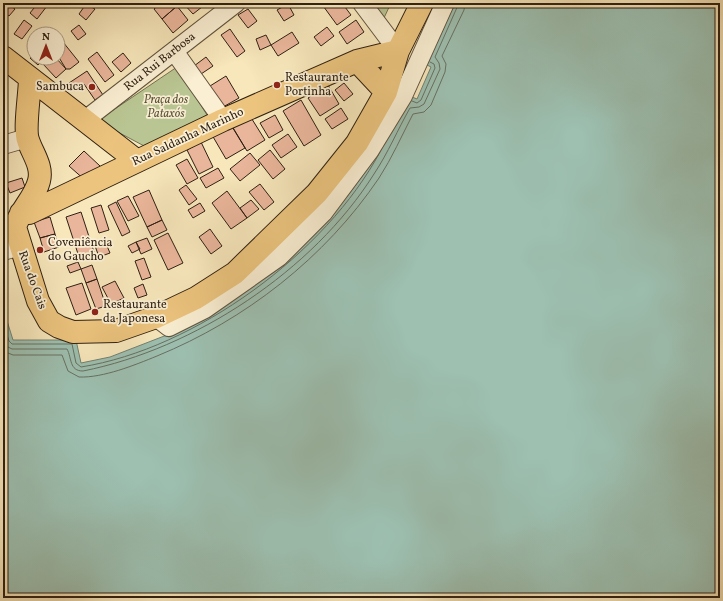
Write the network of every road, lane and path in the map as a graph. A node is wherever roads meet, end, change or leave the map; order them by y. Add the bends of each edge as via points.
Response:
1 (236, 3) edge
2 (362, 3) edge
3 (422, 3) edge
4 (445, 3) edge
5 (174, 50) junction
6 (398, 51) junction
7 (3, 56) edge
8 (357, 61) junction
9 (30, 78) junction
10 (386, 92) junction
11 (84, 120) junction
12 (223, 120) junction
13 (27, 138) junction
14 (3, 145) edge
15 (137, 162) junction
16 (21, 213) junction
17 (11, 249) edge
18 (156, 317) junction

1 - 5 street, Rua Rui Barbosa
2 - 6 street
3 - 6 main road
4 - 18 street via 403,96 370,150 323,213 279,257 205,309 169,328
5 - 11 street, Rua Rui Barbosa
5 - 12 street
6 - 8 main road, Rua Saldanha Marinho
6 - 10 main road
7 - 9 main road
8 - 10 main road
8 - 12 main road, Rua Saldanha Marinho
9 - 11 main road
9 - 13 main road
10 - 18 main road via 357,143 317,193 235,273 196,298
11 - 15 main road
12 - 15 main road, Rua Saldanha Marinho
13 - 14 street
13 - 16 main road, Rua do Cais via 40,169 40,180
15 - 16 main road, Rua Saldanha Marinho via 29,213
16 - 17 main road, Rua do Cais via 15,227
17 - 18 main road, Rua do Cais via 48,321 73,332 116,331

